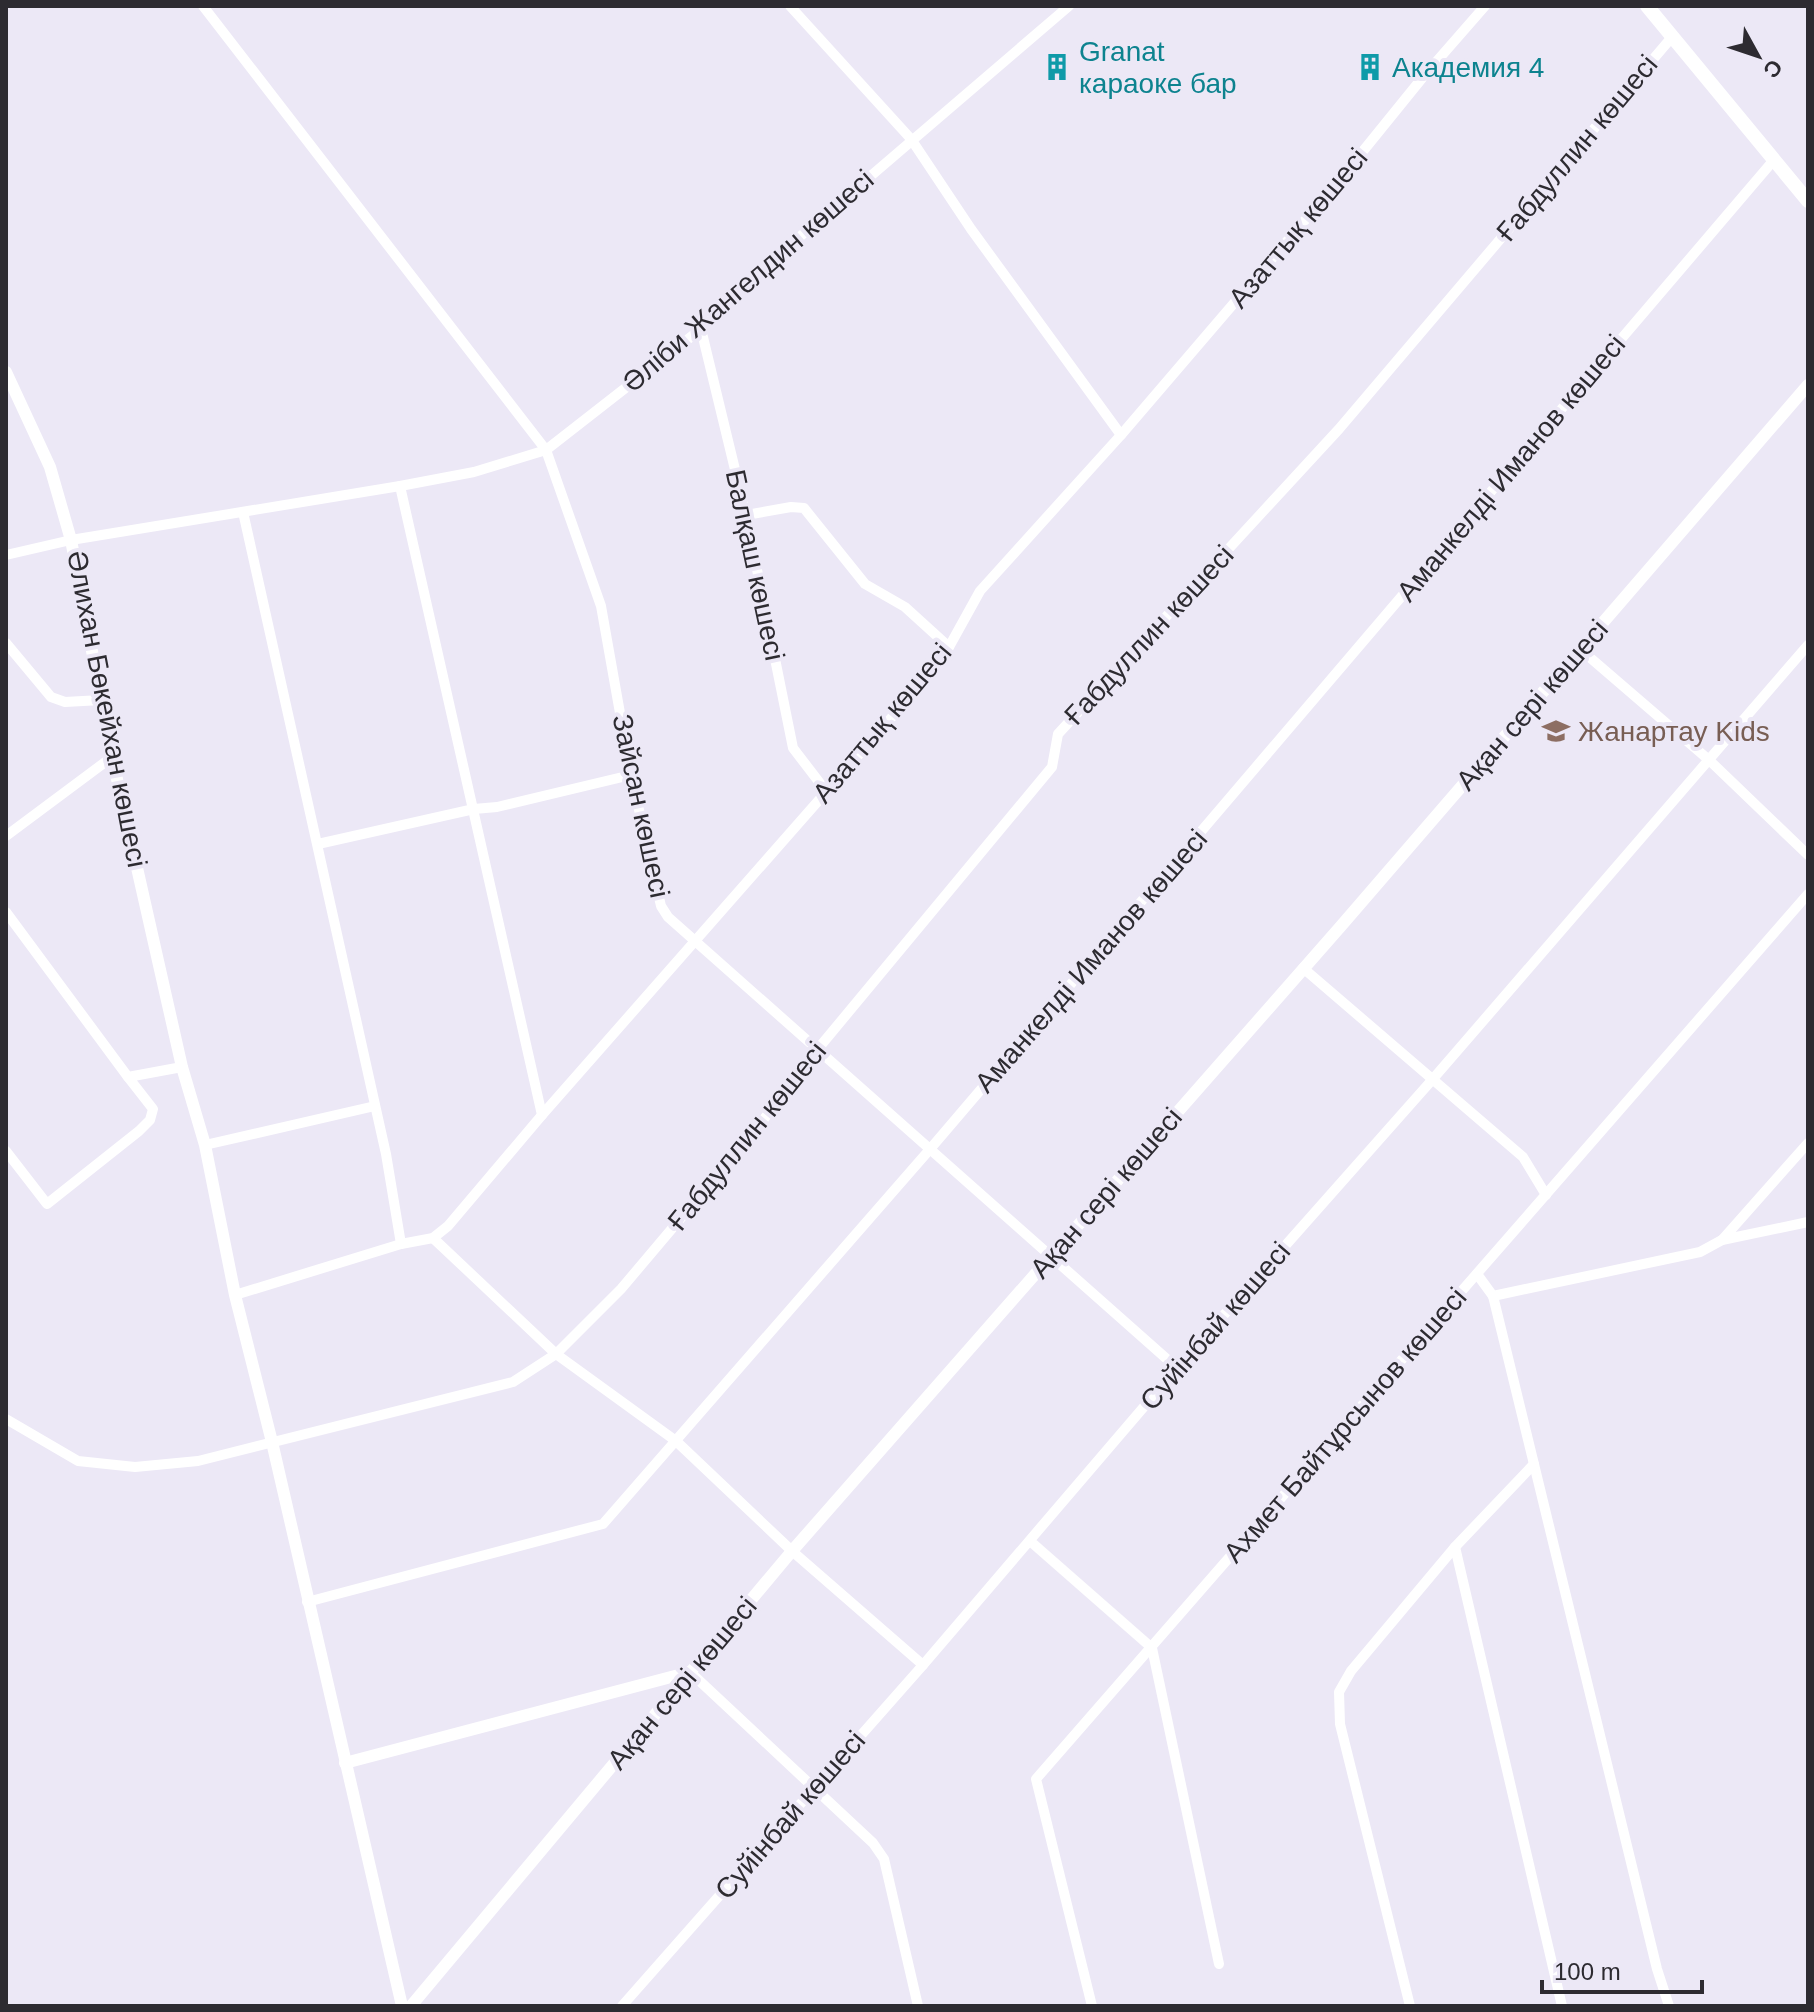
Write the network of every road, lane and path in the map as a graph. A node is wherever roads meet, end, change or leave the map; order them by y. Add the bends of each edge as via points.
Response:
1 (203, 6) edge
2 (790, 6) edge
3 (1069, 6) edge
4 (1485, 6) edge
5 (1647, 6) edge
6 (1672, 37) junction
7 (911, 139) junction
8 (1773, 161) junction
9 (1808, 201) edge
10 (701, 329) junction
11 (6, 372) edge
12 (1808, 385) edge
13 (1121, 435) junction
14 (546, 450) junction
15 (400, 486) junction
16 (243, 512) junction
17 (746, 515) junction
18 (71, 540) junction
19 (6, 555) edge
20 (6, 643) edge
21 (1808, 645) edge
22 (949, 647) junction
23 (1580, 649) junction
24 (101, 700) junction
25 (112, 757) junction
26 (1709, 760) junction
27 (631, 775) junction
28 (826, 791) junction
29 (474, 809) junction
30 (6, 836) edge
31 (318, 844) junction
32 (1808, 855) edge
33 (1808, 894) edge
34 (6, 912) edge
35 (694, 942) junction
36 (1303, 968) junction
37 (817, 1050) junction
38 (182, 1067) junction
39 (128, 1077) junction
40 (1432, 1080) junction
41 (375, 1106) junction
42 (542, 1115) junction
43 (1808, 1143) edge
44 (205, 1145) junction
45 (931, 1148) junction
46 (6, 1151) edge
47 (1546, 1195) junction
48 (1808, 1222) edge
49 (433, 1238) junction
50 (1722, 1240) junction
51 (401, 1244) junction
52 (1051, 1256) junction
53 (1477, 1274) junction
54 (235, 1295) junction
55 (1493, 1296) junction
56 (556, 1354) junction
57 (1177, 1368) junction
58 (6, 1419) edge
59 (676, 1441) junction
60 (272, 1442) junction
61 (1534, 1464) junction
62 (1030, 1541) junction
63 (1455, 1547) junction
64 (792, 1551) junction
65 (307, 1602) junction
66 (1152, 1648) junction
67 (923, 1665) junction
68 (690, 1672) junction
69 (345, 1763) junction
70 (815, 1786) junction
71 (1219, 1964) dead end
72 (402, 2006) edge
73 (411, 2006) edge
74 (622, 2006) edge
75 (918, 2006) edge
76 (1092, 2006) edge
77 (1410, 2006) edge
78 (1562, 2006) edge
79 (1669, 2006) edge

1 - 14 street, Зайсан көшесі
2 - 7 street
3 - 7 street, Әліби Жангелдин көшесі
4 - 13 street, Азаттық көшесі
5 - 6 main road
6 - 8 main road
6 - 37 street, Ғабдуллин көшесі via 1339,429 1058,734 1052,767
7 - 10 street, Әліби Жангелдин көшесі
7 - 13 street
8 - 9 main road
8 - 45 street, Аманкелді Иманов көшесі
10 - 14 street, Әліби Жангелдин көшесі
10 - 17 street, Балқаш көшесі
11 - 18 street via 50,467
12 - 23 street, Ақан сері көшесі
13 - 22 street, Азаттық көшесі via 980,591
14 - 15 street, Әлихан Бөкейхан көшесі via 474,472
14 - 27 street, Зайсан көшесі via 601,606
15 - 16 street, Әлихан Бөкейхан көшесі
15 - 29 street
16 - 18 street, Әлихан Бөкейхан көшесі
16 - 31 street
17 - 22 street via 804,508 865,584 905,607
17 - 28 street, Балқаш көшесі via 793,748
18 - 19 street
18 - 24 street, Әлихан Бөкейхан көшесі
20 - 24 street via 51,697 65,702
21 - 26 street, Суйінбай көшесі
22 - 28 street, Азаттық көшесі
23 - 26 street
23 - 36 street, Ақан сері көшесі
24 - 25 street, Әлихан Бөкейхан көшесі
25 - 30 street
25 - 38 street, Әлихан Бөкейхан көшесі
26 - 32 street
26 - 40 street, Суйінбай көшесі
27 - 29 street
27 - 35 street, Зайсан көшесі via 661,906
28 - 35 street, Азаттық көшесі
29 - 31 street
29 - 42 street
31 - 41 street
33 - 47 street, Ахмет Байтұрсынов көшесі
34 - 39 street
35 - 37 street, Зайсан көшесі
35 - 42 street, Азаттық көшесі
36 - 40 street
36 - 52 street, Ақан сері көшесі
37 - 45 street, Зайсан көшесі
37 - 56 street, Ғабдуллин көшесі via 621,1289
38 - 39 street
38 - 44 street, Әлихан Бөкейхан көшесі
39 - 46 street via 153,1109 150,1120 47,1204
40 - 47 street via 1523,1157
40 - 57 street, Суйінбай көшесі
41 - 44 street
41 - 51 street
42 - 49 street, Азаттық көшесі
43 - 50 street
44 - 54 street, Әлихан Бөкейхан көшесі
45 - 52 street, Зайсан көшесі
45 - 59 street, Аманкелді Иманов көшесі
47 - 53 street, Ахмет Байтұрсынов көшесі
48 - 50 street
49 - 51 street
49 - 56 street
50 - 55 street via 1700,1252
51 - 54 street
52 - 57 street, Зайсан көшесі
52 - 64 street, Ақан сері көшесі
53 - 55 street
53 - 66 street, Ахмет Байтұрсынов көшесі
54 - 60 street, Әлихан Бөкейхан көшесі
55 - 61 street
56 - 59 street
56 - 60 street, Ғабдуллин көшесі via 513,1382
57 - 62 street, Суйінбай көшесі
58 - 60 street, Ғабдуллин көшесі via 78,1461 135,1467 198,1461
59 - 64 street
59 - 65 street, Аманкелді Иманов көшесі via 603,1524
60 - 65 street, Әлихан Бөкейхан көшесі
61 - 63 street
61 - 79 street
62 - 66 street
62 - 67 street, Суйінбай көшесі
63 - 77 street via 1339,1692 1340,1724
63 - 78 street
64 - 67 street
64 - 68 street, Ақан сері көшесі
65 - 69 street, Әлихан Бөкейхан көшесі
66 - 71 street
66 - 76 street, Ахмет Байтұрсынов көшесі via 1036,1779
67 - 70 street, Суйінбай көшесі
68 - 69 street
68 - 70 street
68 - 73 street, Ақан сері көшесі
69 - 72 street, Әлихан Бөкейхан көшесі
70 - 74 street, Суйінбай көшесі
70 - 75 street via 884,1859

